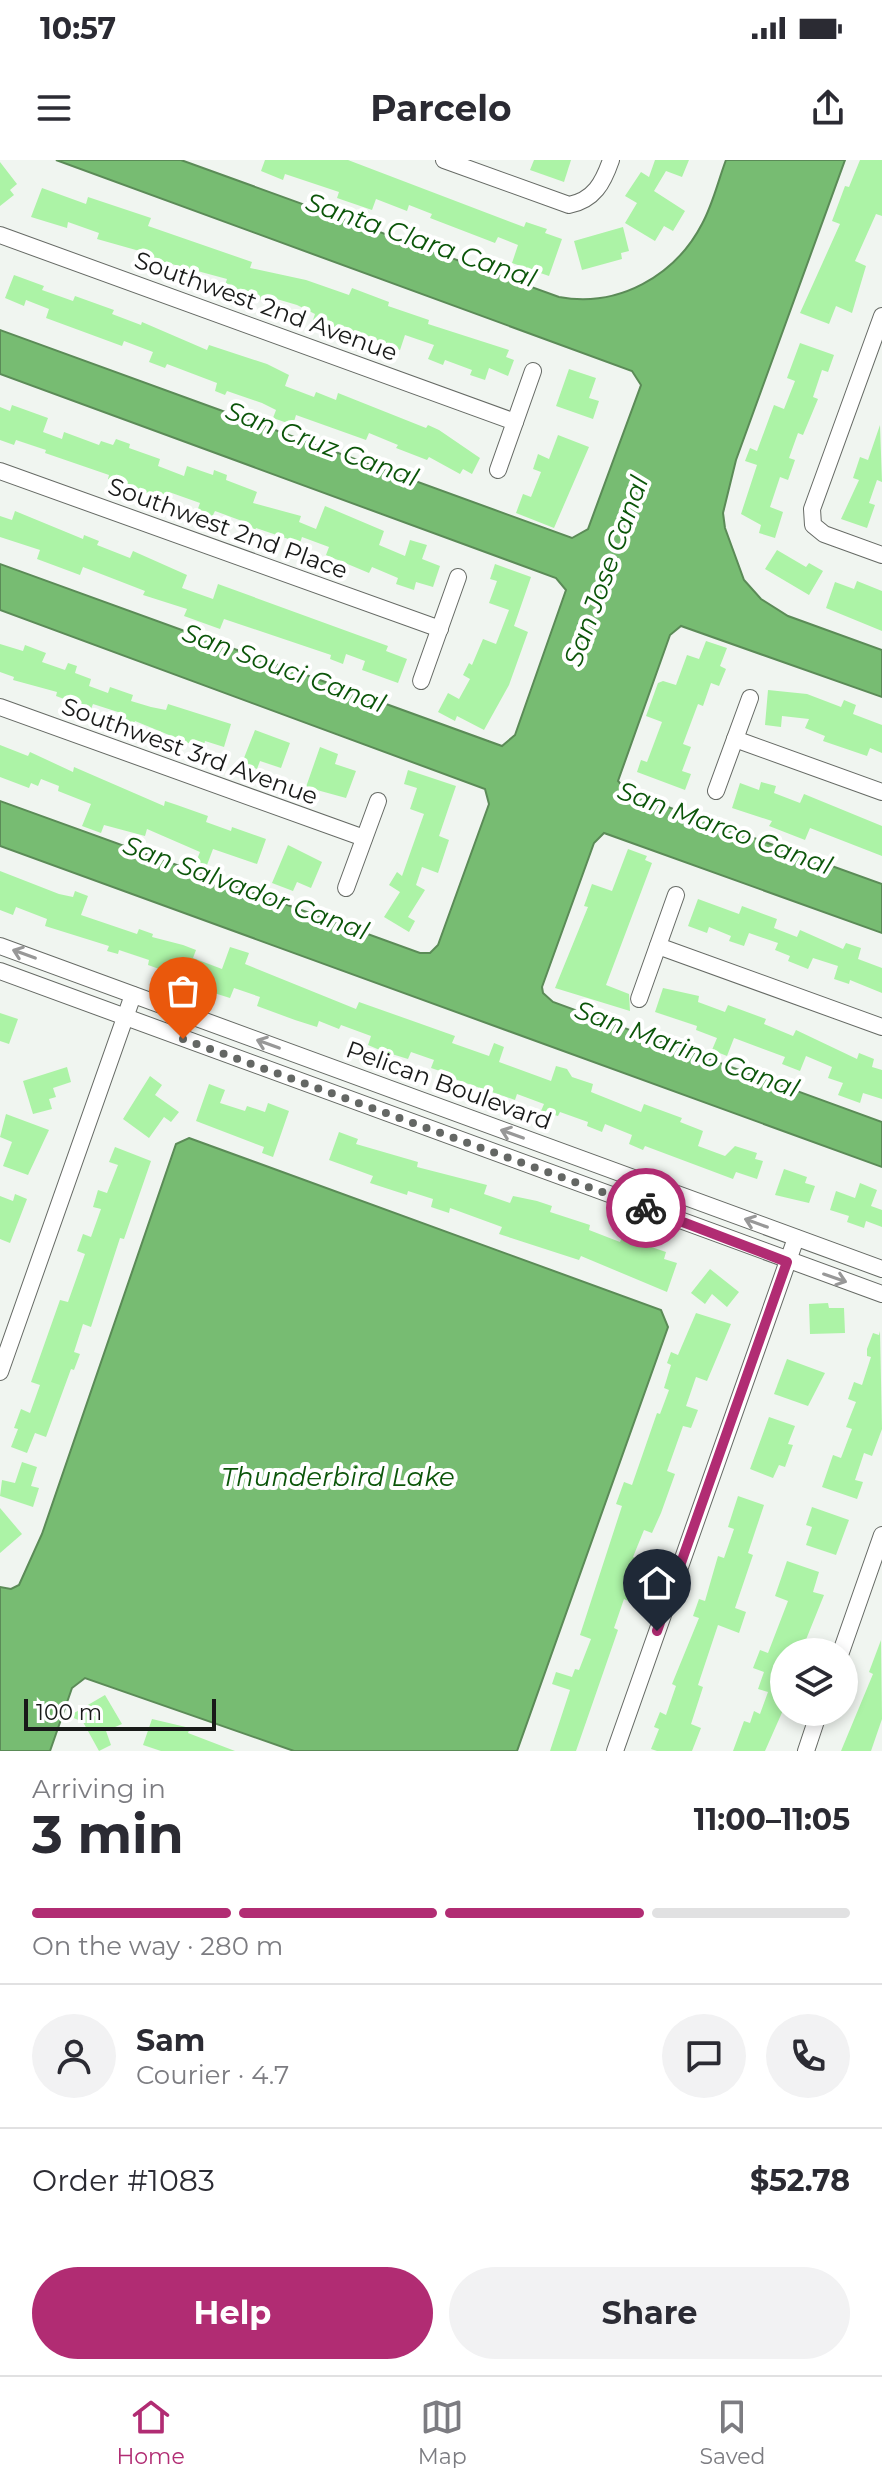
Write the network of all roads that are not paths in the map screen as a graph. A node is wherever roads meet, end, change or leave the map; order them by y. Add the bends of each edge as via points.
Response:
1 (444, 160) edge
2 (611, 160) edge
3 (0, 235) edge
4 (882, 316) edge
5 (533, 371) dead end
6 (515, 422) junction
7 (498, 470) dead end
8 (0, 471) edge
9 (882, 555) edge
10 (458, 577) dead end
11 (440, 629) junction
12 (421, 681) dead end
13 (750, 698) dead end
14 (0, 707) edge
15 (735, 739) junction
16 (716, 791) dead end
17 (882, 792) edge
18 (378, 801) dead end
19 (364, 838) junction
20 (346, 888) dead end
21 (676, 895) dead end
22 (0, 946) edge
23 (658, 946) junction
24 (0, 971) edge
25 (133, 995) junction
26 (639, 999) dead end
27 (125, 1018) junction
28 (882, 1027) edge
29 (450, 1111) junction
30 (442, 1134) junction
31 (796, 1238) junction
32 (787, 1262) junction
33 (882, 1269) edge
34 (882, 1294) edge
35 (0, 1372) edge
36 (882, 1535) edge
37 (846, 1638) edge
38 (814, 1726) edge
39 (615, 1751) edge
40 (806, 1751) edge

1 - 2 street via 569,205 585,202 603,183
3 - 6 street, Southwest 2nd Avenue
4 - 9 street via 812,509 813,525 824,534
5 - 6 street
6 - 7 street
8 - 11 street, Southwest 2nd Place
10 - 11 street
11 - 12 street
13 - 15 street
14 - 19 street, Southwest 3rd Avenue
15 - 16 street
15 - 17 street
18 - 19 street
19 - 20 street
21 - 23 street
25 -> 22 street, Pelican Boulevard
23 - 26 street
23 - 28 street
24 - 27 street, Pelican Boulevard
25 - 27 street
29 -> 25 street, Pelican Boulevard
27 - 30 street, Pelican Boulevard
27 - 35 street
29 - 30 street
31 -> 29 street, Pelican Boulevard
30 - 32 street, Pelican Boulevard
31 - 32 street
31 - 33 street, Pelican Boulevard
32 -> 34 street, Pelican Boulevard
32 - 39 street
36 - 37 street
38 - 40 street

